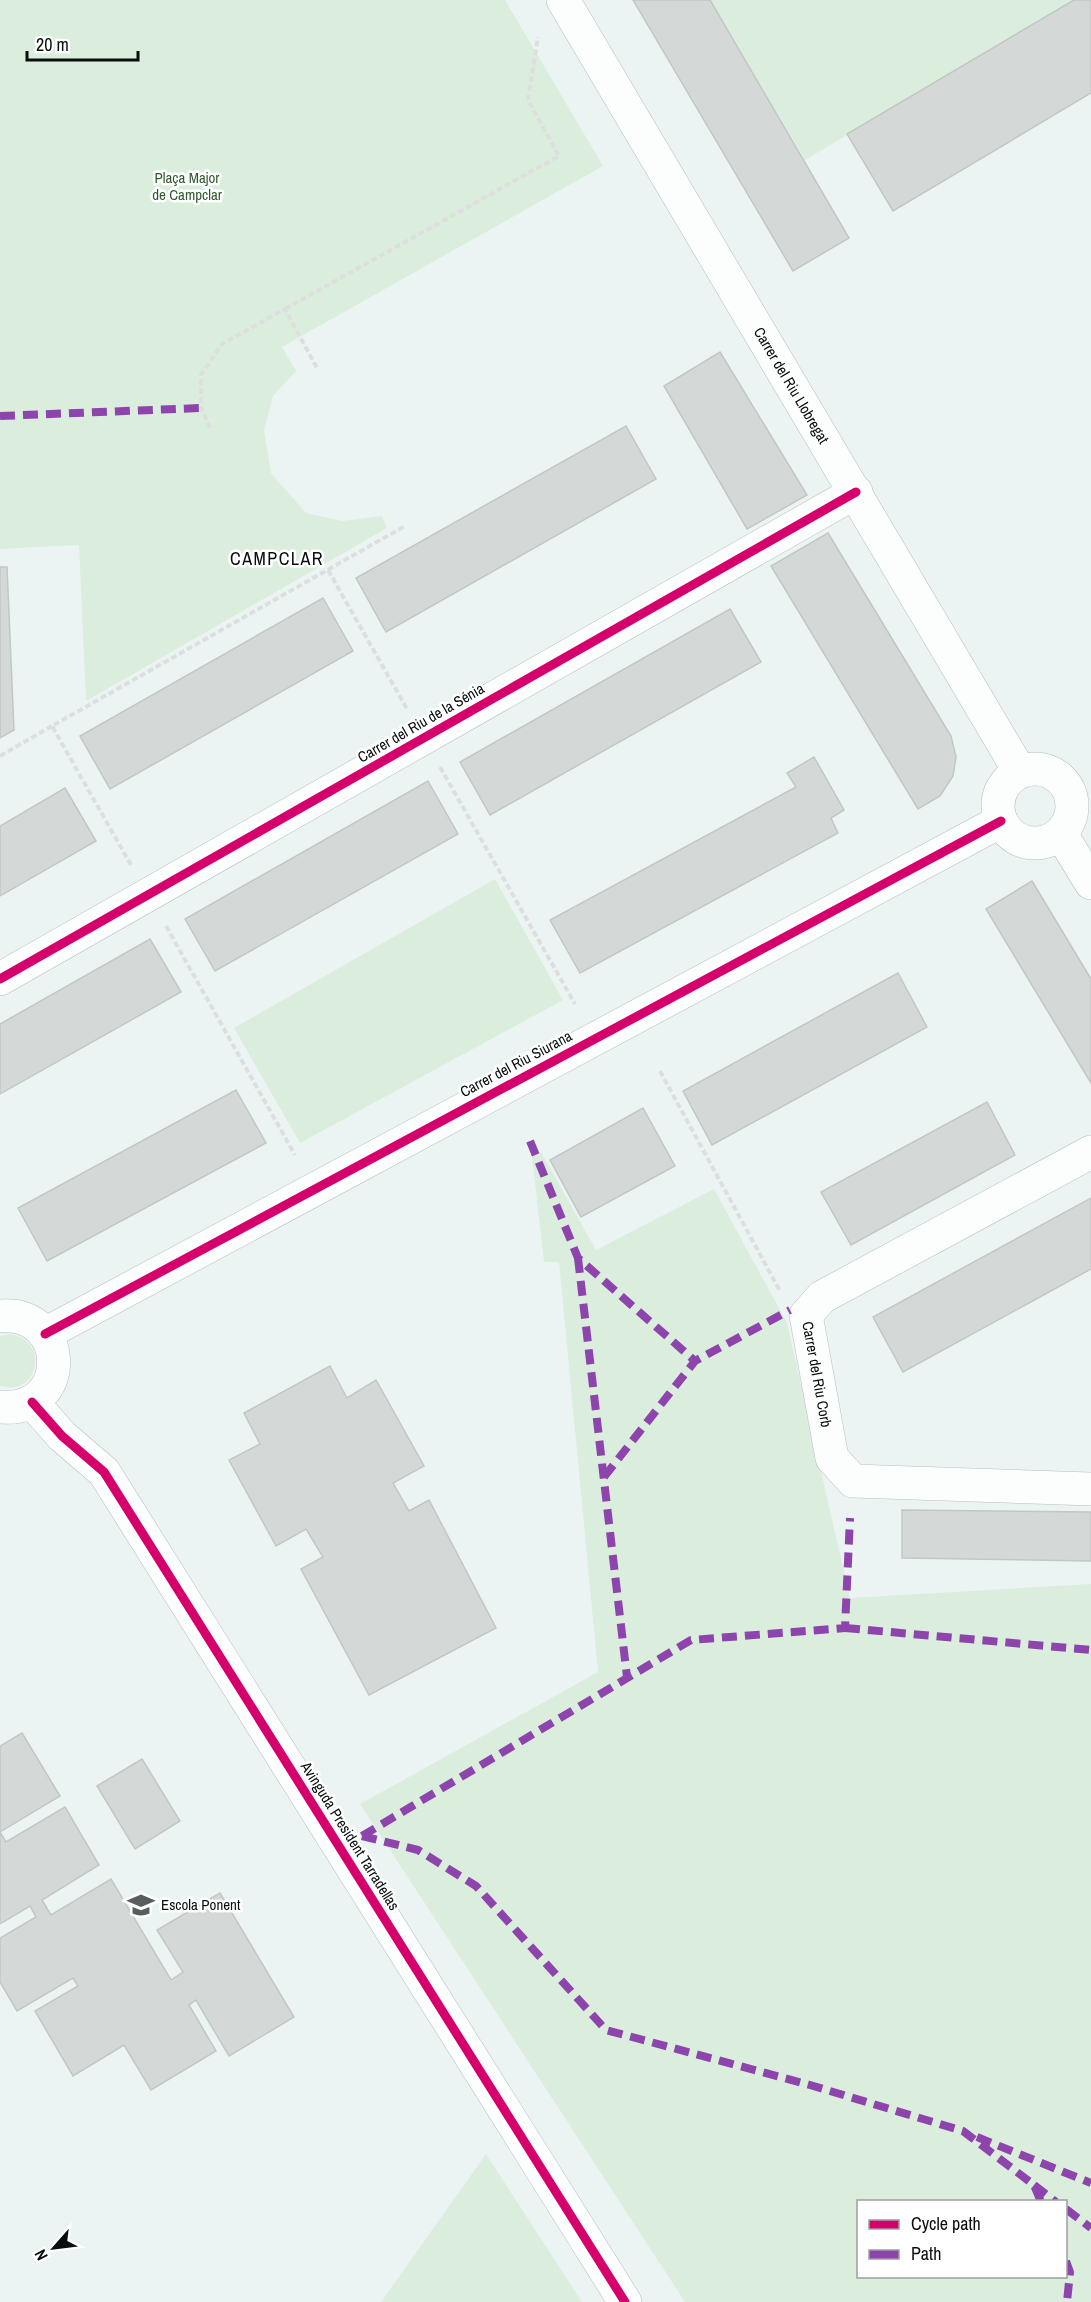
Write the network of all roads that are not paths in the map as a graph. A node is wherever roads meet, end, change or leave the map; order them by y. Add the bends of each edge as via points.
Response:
1 (563, 0) edge
2 (856, 492) junction
3 (1020, 772) junction
4 (1001, 821) junction
5 (1061, 834) junction
6 (1091, 883) edge
7 (0, 979) edge
8 (1091, 1152) edge
9 (0, 1316) edge
10 (45, 1334) junction
11 (32, 1402) junction
12 (0, 1407) edge
13 (1091, 1489) edge
14 (625, 2302) edge

1 - 2 street, Carrer del Riu Llobregat
2 - 3 street, Carrer del Riu Llobregat
2 - 7 street, Carrer del Riu de la Sénia
3 - 4 street via 1008,780 1000,793
3 - 5 street via 1035,768 1050,771 1071,792 1070,822
4 - 5 street via 1016,838 1028,842 1039,843
4 - 10 street, Carrer del Riu Siurana
5 - 6 street
8 - 13 street, Carrer del Riu Corb via 822,1297 806,1315 832,1458 853,1480
9 - 10 street via 26,1318
10 - 11 street via 54,1352 54,1366 45,1391
11 - 12 street
11 - 14 street, Avinguda President Tarradellas via 62,1436 104,1472

